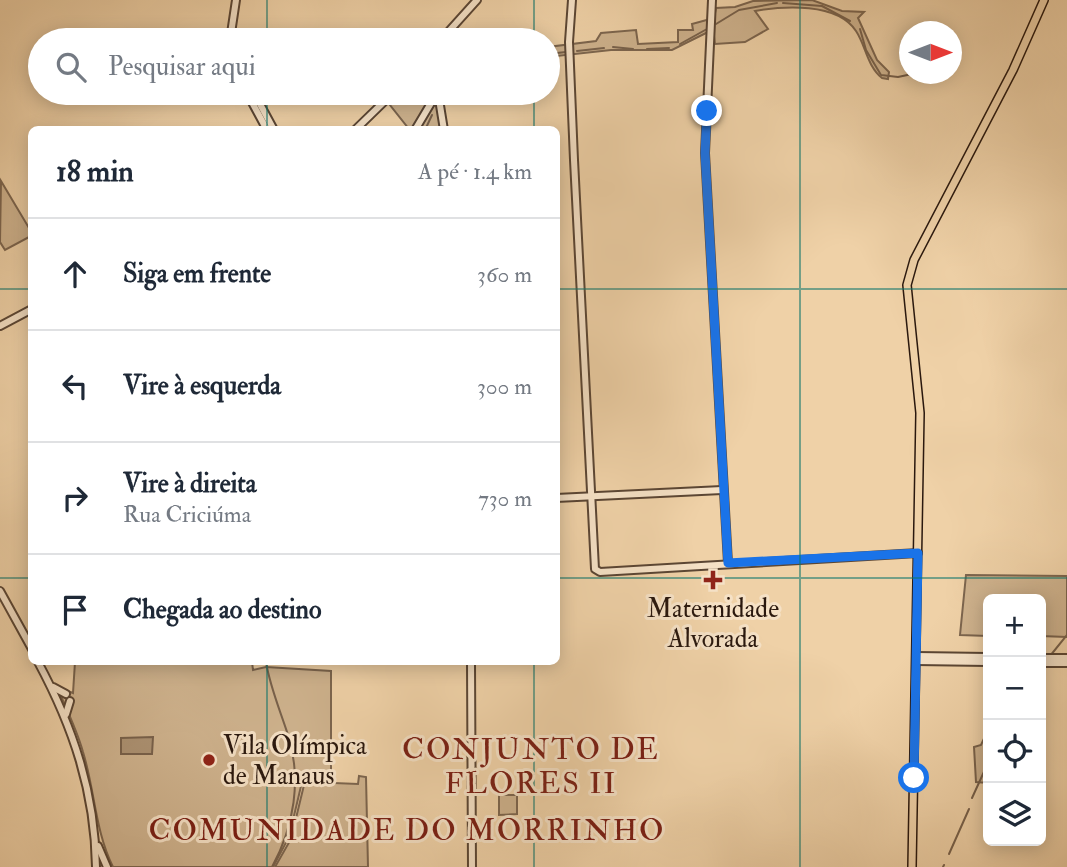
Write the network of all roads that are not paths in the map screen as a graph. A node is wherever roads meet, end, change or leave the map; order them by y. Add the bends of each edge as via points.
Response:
1 (238, 0) edge
2 (477, 0) edge
3 (572, 0) edge
4 (712, 0) edge
5 (1044, 0) edge
6 (234, 28) edge
7 (452, 28) edge
8 (253, 105) edge
9 (260, 105) edge
10 (381, 105) edge
11 (430, 105) edge
12 (440, 105) edge
13 (443, 120) junction
14 (265, 126) edge
15 (272, 126) edge
16 (359, 126) edge
17 (417, 126) edge
18 (439, 126) edge
19 (444, 126) edge
20 (28, 311) edge
21 (0, 326) edge
22 (722, 490) junction
23 (591, 497) junction
24 (560, 498) edge
25 (918, 553) junction
26 (728, 563) junction
27 (0, 591) edge
28 (28, 642) edge
29 (983, 657) edge
30 (916, 659) junction
31 (1046, 660) edge
32 (1067, 661) edge
33 (983, 662) edge
34 (40, 665) edge
35 (471, 665) edge
36 (51, 686) junction
37 (66, 716) junction
38 (95, 837) junction
39 (96, 867) edge
40 (107, 867) edge
41 (472, 867) edge
42 (912, 867) edge

1 - 6 street
2 - 7 street
3 - 23 street via 570,57
4 - 22 street via 705,153
5 - 25 main road via 1013,70 914,260 907,285 920,413
8 - 14 street
9 - 15 street
10 - 16 street
11 - 17 street
12 - 13 street
13 - 18 street
13 - 19 street
20 - 21 street
22 - 23 street
22 - 26 street
23 - 24 street
23 - 26 street via 595,565 600,572
25 - 26 street
25 - 30 main road
27 - 28 street
29 - 30 street
30 - 33 street
30 - 42 main road
31 - 32 street
34 - 36 street
35 - 41 street
36 - 37 street
36 - 37 street via 68,698
37 - 38 street via 87,783
38 - 39 street
38 - 40 street

